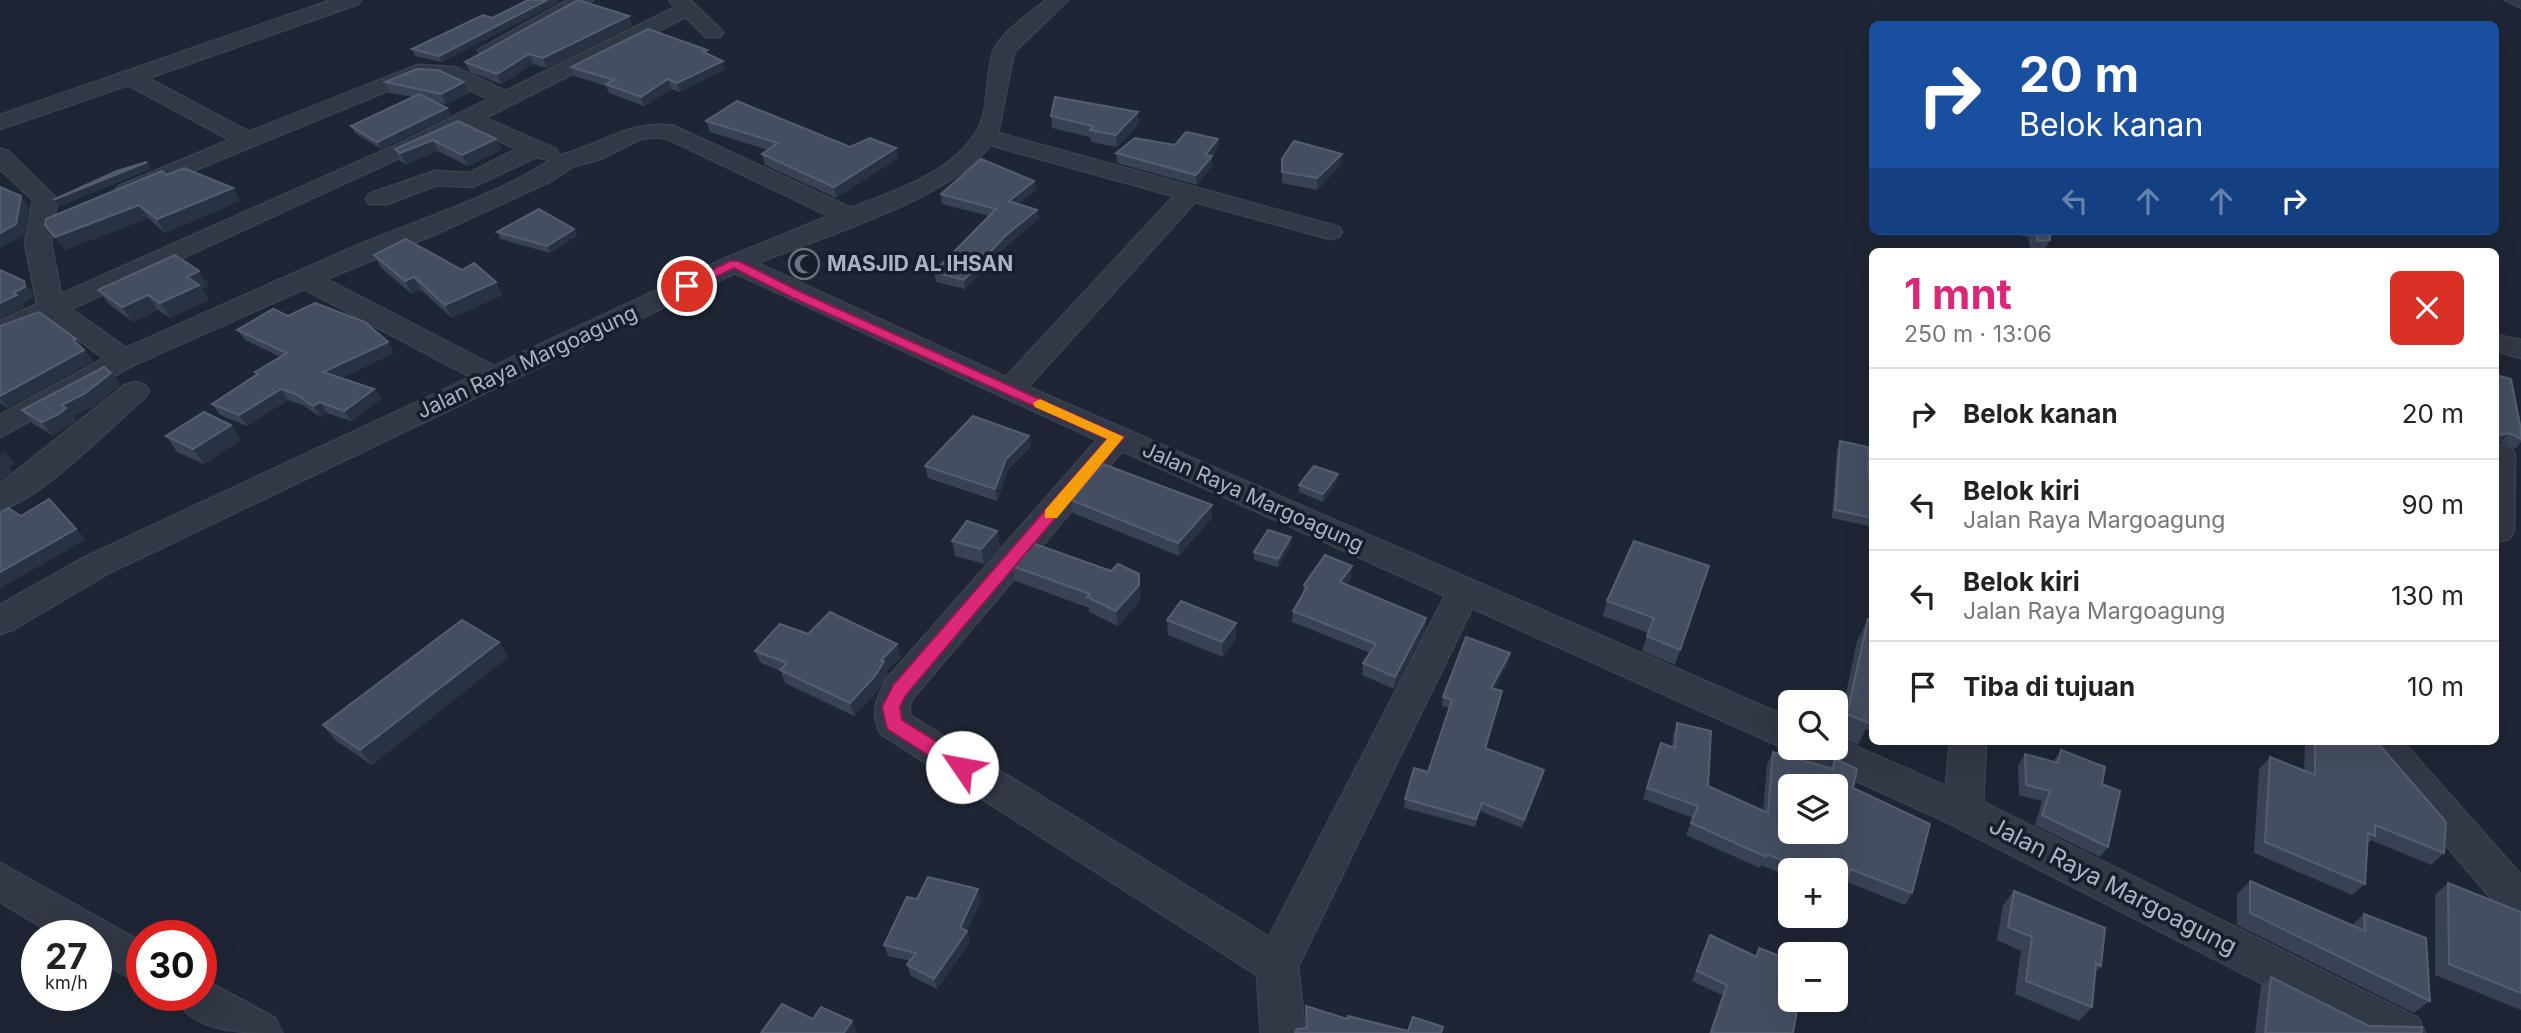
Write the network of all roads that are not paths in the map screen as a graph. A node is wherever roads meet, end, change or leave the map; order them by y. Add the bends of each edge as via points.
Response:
1 (351, 0) edge
2 (583, 0) edge
3 (1058, 0) edge
4 (2515, 0) edge
5 (2521, 2) edge
6 (684, 4) edge
7 (713, 33) dead end
8 (447, 72) junction
9 (130, 77) junction
10 (508, 100) junction
11 (467, 119) junction
12 (0, 122) edge
13 (985, 137) junction
14 (248, 141) junction
15 (535, 149) junction
16 (0, 156) edge
17 (566, 161) junction
18 (1190, 194) junction
19 (106, 199) edge
20 (378, 199) dead end
21 (67, 215) edge
22 (848, 216) junction
23 (41, 225) junction
24 (1330, 232) dead end
25 (734, 263) junction
26 (305, 279) junction
27 (51, 307) junction
28 (0, 331) edge
29 (2499, 344) edge
30 (2521, 349) edge
31 (124, 359) junction
32 (494, 377) junction
33 (1010, 390) junction
34 (135, 391) dead end
35 (0, 427) edge
36 (1117, 437) junction
37 (2500, 455) dead end
38 (0, 499) edge
39 (2505, 533) edge
40 (1464, 591) junction
41 (0, 621) edge
42 (1778, 729) edge
43 (1968, 745) edge
44 (2384, 745) edge
45 (1848, 760) edge
46 (1963, 811) junction
47 (0, 881) edge
48 (2521, 904) edge
49 (66, 920) edge
50 (1277, 965) junction
51 (217, 1008) edge
52 (260, 1033) edge
53 (1283, 1033) edge
54 (2403, 1033) edge

1 - 9 street
2 - 8 street
3 - 13 street via 1004,51
4 - 5 street
6 - 7 street
6 - 10 street
8 - 10 street
8 - 14 street via 418,71
9 - 12 street
9 - 14 street
10 - 11 street
11 - 15 street
11 - 27 street
13 - 18 street
13 - 22 street via 952,171 910,193
14 - 19 street
15 - 17 street
15 - 20 street via 473,180 435,178
16 - 23 street via 45,199
17 - 22 street via 635,134 674,133
17 - 26 street via 541,177
18 - 24 street
18 - 33 street
21 - 23 street
22 - 25 street
23 - 27 street via 38,243
25 - 32 street, Jalan Raya Margoagung
25 - 33 street, Jalan Raya Margoagung
26 - 31 street
26 - 32 street
27 - 28 street
27 - 31 street
29 - 30 street
31 - 35 street
32 - 41 street, Jalan Raya Margoagung via 95,566
33 - 36 street, Jalan Raya Margoagung
34 - 38 street
36 - 40 street, Jalan Raya Margoagung
36 - 50 street via 899,690 891,707 894,724
37 - 39 street
40 - 42 street, Jalan Raya Margoagung
40 - 50 street
43 - 46 street
44 - 48 street
45 - 46 street, Jalan Raya Margoagung
46 - 54 street, Jalan Raya Margoagung
47 - 49 street
50 - 53 street
51 - 52 street

